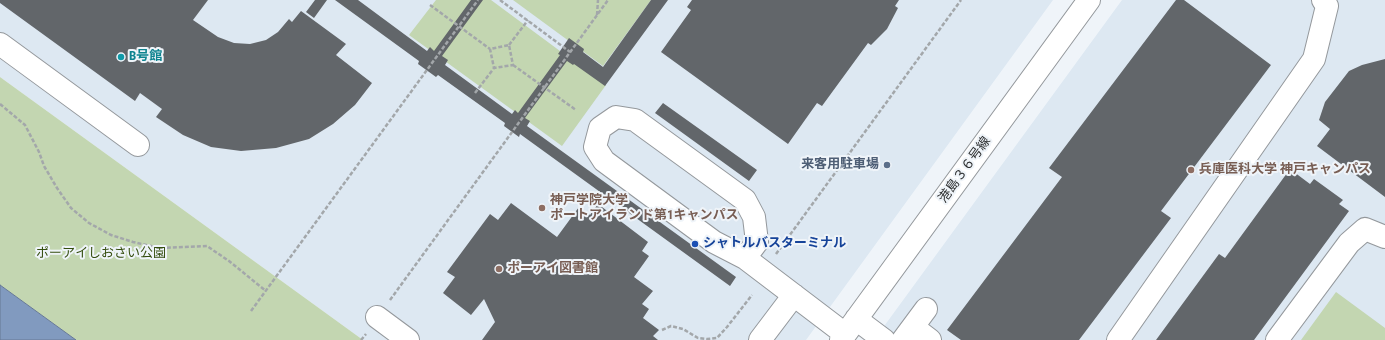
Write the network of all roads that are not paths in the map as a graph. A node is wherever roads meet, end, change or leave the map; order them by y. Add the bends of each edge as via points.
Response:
1 (1089, 0) edge
2 (1323, 0) edge
3 (0, 44) edge
4 (138, 145) dead end
5 (1385, 237) edge
6 (745, 258) junction
7 (794, 295) junction
8 (926, 309) dead end
9 (377, 317) road end
10 (847, 331) edge
11 (908, 334) edge
12 (408, 340) edge
13 (760, 340) edge
14 (884, 340) edge
15 (930, 340) edge
16 (1118, 340) edge
17 (1277, 340) edge

1 - 10 street, 港島３６号線
2 - 16 street via 1327,6 1314,58
3 - 4 street
5 - 17 street via 1365,229 1349,243
6 - 6 street via 757,242 754,217 745,200 635,120 616,118 600,128 595,147 604,161 714,242
6 - 7 street
7 - 10 street
7 - 13 street
8 - 11 street
9 - 12 street
10 - 14 street
11 - 15 street

